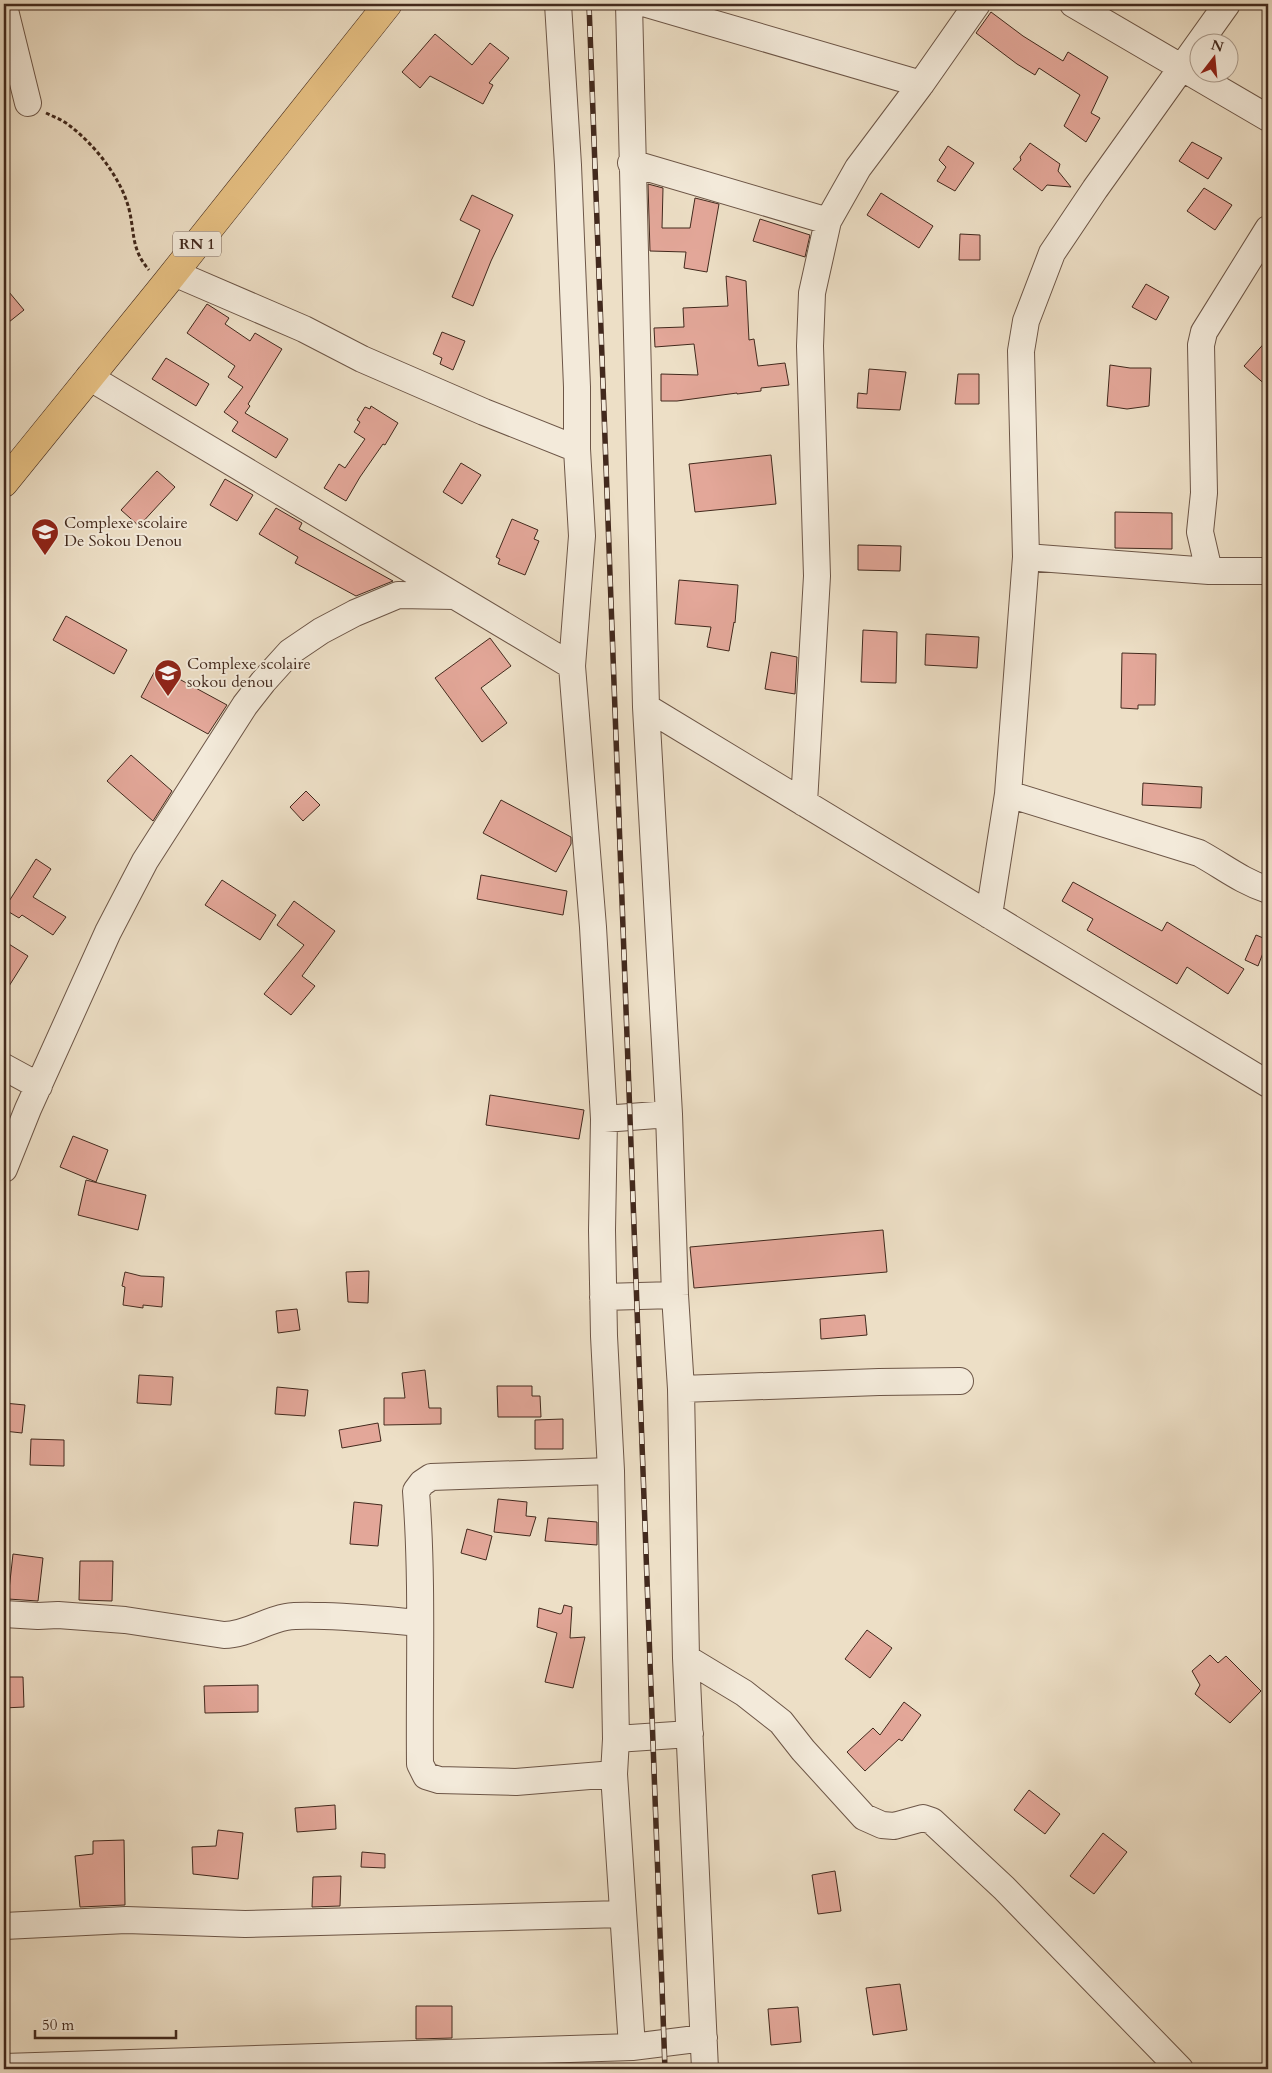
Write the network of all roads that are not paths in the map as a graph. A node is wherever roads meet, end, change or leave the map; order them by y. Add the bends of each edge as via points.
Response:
1 (388, 4) edge
2 (558, 4) edge
3 (629, 4) edge
4 (646, 4) edge
5 (977, 4) edge
6 (1074, 4) edge
7 (1227, 4) edge
8 (4, 6) edge
9 (1182, 67) junction
10 (921, 84) junction
11 (28, 103) road end
12 (1268, 118) edge
13 (631, 163) junction
14 (828, 221) junction
15 (1268, 229) edge
16 (170, 278) junction
17 (90, 377) junction
18 (577, 449) junction
19 (4, 483) edge
20 (1026, 557) junction
21 (1209, 571) junction
22 (1268, 571) edge
23 (455, 596) junction
24 (572, 666) junction
25 (646, 707) junction
26 (1008, 794) junction
27 (804, 802) junction
28 (1268, 890) edge
29 (989, 915) junction
30 (4, 1067) edge
31 (1268, 1084) edge
32 (39, 1086) junction
33 (669, 1114) junction
34 (604, 1119) junction
35 (4, 1170) edge
36 (603, 1296) junction
37 (675, 1296) junction
38 (960, 1382) dead end
39 (681, 1389) junction
40 (611, 1471) junction
41 (4, 1614) edge
42 (419, 1623) junction
43 (686, 1658) junction
44 (690, 1734) junction
45 (616, 1739) junction
46 (614, 1774) junction
47 (623, 1914) junction
48 (4, 1926) edge
49 (704, 2038) junction
50 (632, 2047) junction
51 (4, 2067) edge
52 (705, 2069) edge
53 (1180, 2069) edge

1 - 16 main road, RN 1
2 - 18 street via 568,165
3 - 13 street
4 - 10 street
5 - 10 street
6 - 9 street
7 - 9 street
8 - 11 street
9 - 12 street
9 - 20 street via 1052,253 1026,321 1021,351
10 - 14 street via 858,168
13 - 14 street
13 - 25 street
14 - 27 street via 812,293 810,346 817,576
15 - 21 street via 1204,332 1201,345 1204,493 1200,532
16 - 17 main road, RN 1
16 - 18 street via 304,329 362,359
17 - 19 main road, RN 1
17 - 23 street
18 - 24 street via 582,536
20 - 21 street
20 - 26 street
21 - 22 street
23 - 24 street
23 - 32 street via 398,595 355,613 290,652 263,682 145,861 108,932
24 - 34 street
25 - 27 street
25 - 33 street
26 - 28 street via 1199,853 1234,876
26 - 29 street
27 - 29 street
29 - 31 street
30 - 32 street
32 - 35 street
33 - 34 street
33 - 37 street
34 - 36 street
36 - 37 street
36 - 40 street
37 - 39 street
38 - 39 street
39 - 43 street
40 - 42 street via 431,1477 422,1482 416,1491 421,1554
40 - 45 street
41 - 42 street via 125,1620 224,1635 237,1635 261,1624 302,1616
42 - 46 street via 420,1764 426,1776 439,1780 516,1782
43 - 44 street
43 - 53 street via 744,1693 781,1722 864,1817 894,1826 923,1818 932,1821 1004,1888
44 - 45 street
44 - 49 street
45 - 46 street
46 - 47 street
47 - 48 street via 245,1924 126,1920
47 - 50 street
49 - 50 street
49 - 52 street
50 - 51 street

